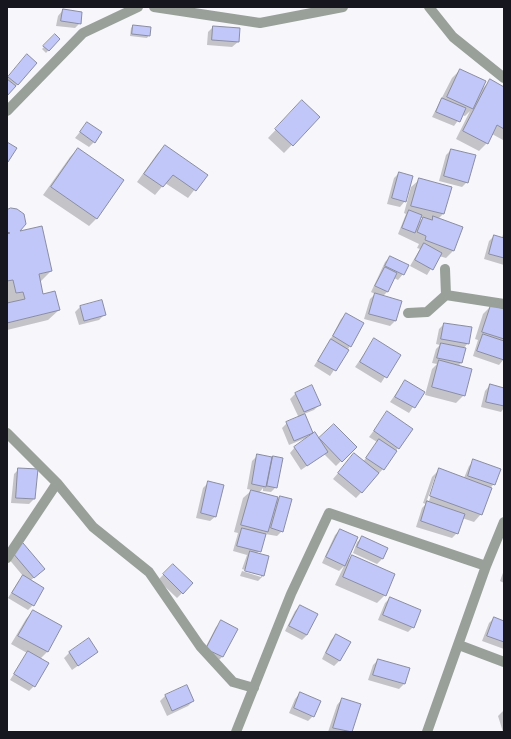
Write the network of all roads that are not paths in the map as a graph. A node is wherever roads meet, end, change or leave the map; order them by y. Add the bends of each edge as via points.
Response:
1 (138, 7) edge
2 (154, 7) edge
3 (343, 7) edge
4 (430, 7) edge
5 (504, 78) edge
6 (7, 111) edge
7 (445, 269) dead end
8 (446, 296) junction
9 (504, 304) edge
10 (408, 313) dead end
11 (7, 433) edge
12 (57, 483) junction
13 (504, 522) edge
14 (501, 543) edge
15 (7, 558) edge
16 (486, 566) junction
17 (459, 645) junction
18 (504, 662) edge
19 (254, 688) junction
20 (236, 732) edge
21 (427, 732) edge

1 - 6 street via 82,33
2 - 3 street via 260,23
4 - 5 street via 453,37
7 - 8 street
8 - 9 street
8 - 10 street via 426,312
11 - 12 street
12 - 15 street
12 - 19 street via 93,527 149,572 200,646 233,682
13 - 14 street
14 - 16 street
16 - 17 street
16 - 19 street via 329,513 291,594
17 - 18 street
17 - 21 street
19 - 20 street

